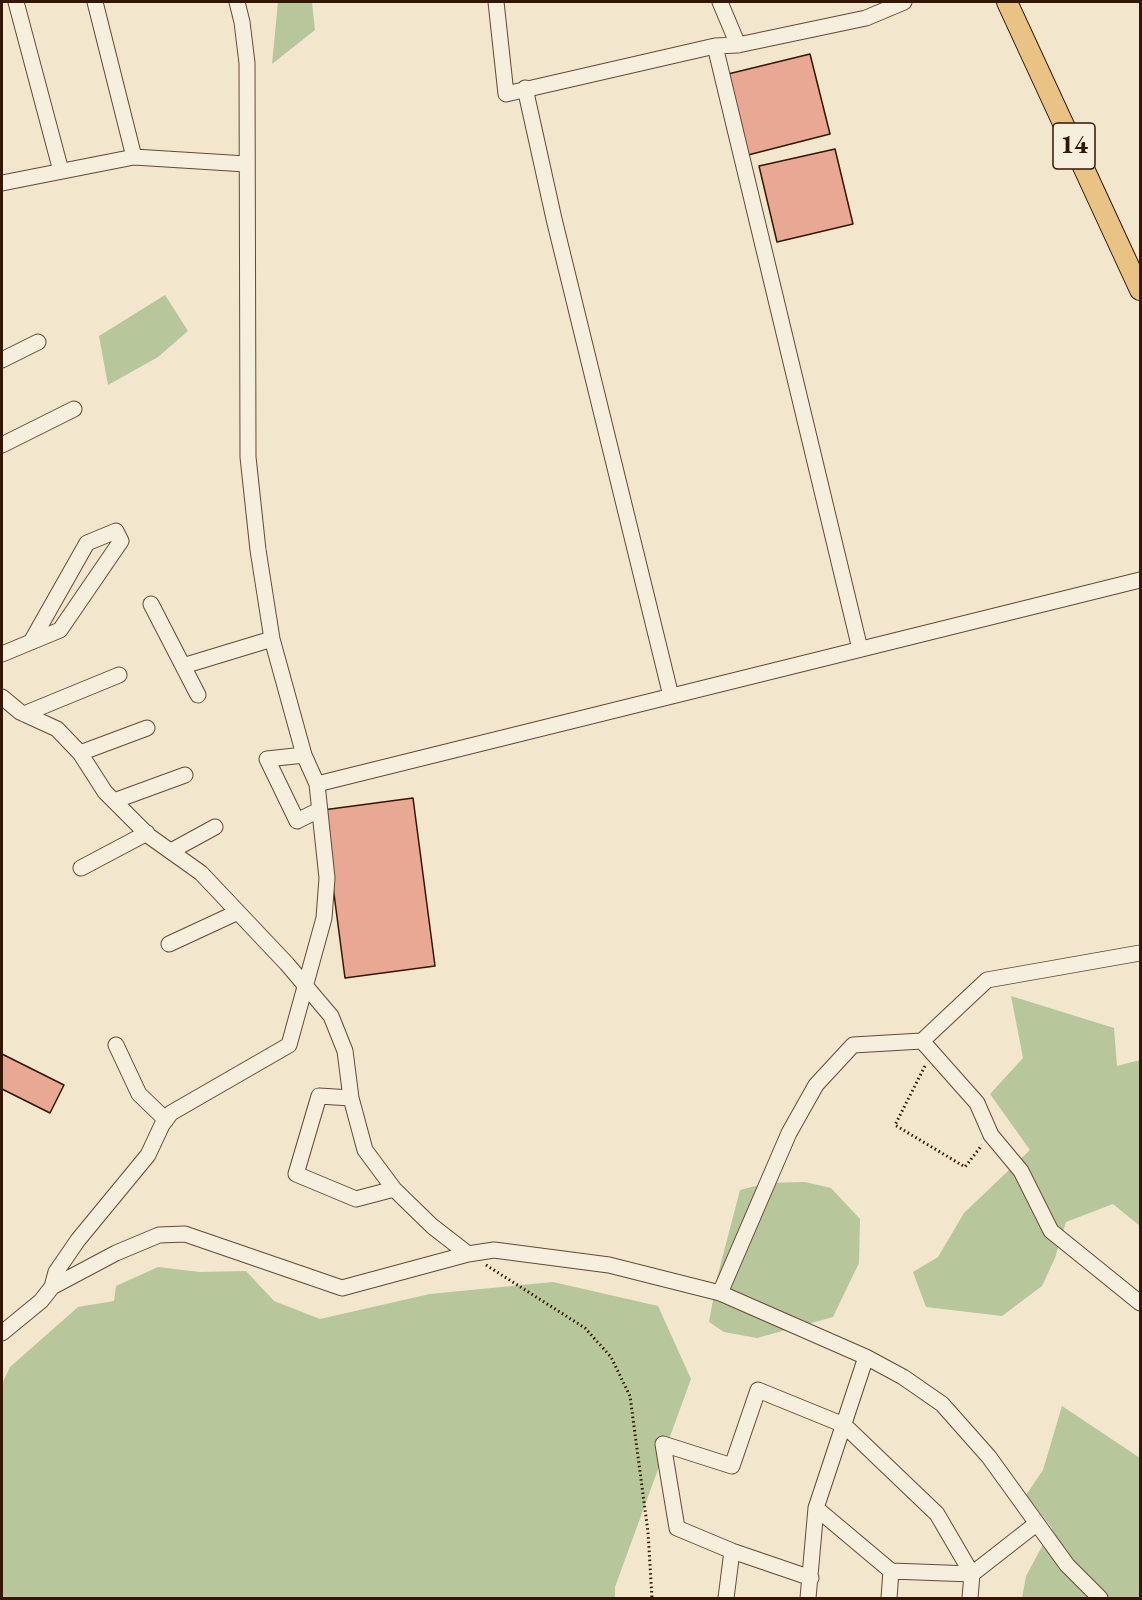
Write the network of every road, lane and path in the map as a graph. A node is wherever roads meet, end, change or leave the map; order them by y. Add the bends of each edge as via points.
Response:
1 (16, 2) edge
2 (95, 2) edge
3 (230, 2) edge
4 (237, 2) edge
5 (496, 2) edge
6 (720, 2) edge
7 (904, 2) edge
8 (1006, 2) edge
9 (738, 45) junction
10 (715, 46) junction
11 (525, 88) junction
12 (134, 157) junction
13 (246, 164) junction
14 (61, 171) junction
15 (2, 183) edge
16 (1140, 290) edge
17 (38, 342) dead end
18 (2, 360) edge
19 (74, 409) dead end
20 (2, 445) edge
21 (1140, 580) edge
22 (151, 604) dead end
23 (272, 639) junction
24 (31, 642) junction
25 (860, 649) junction
26 (2, 654) edge
27 (183, 666) junction
28 (118, 675) dead end
29 (198, 695) dead end
30 (671, 696) junction
31 (2, 697) edge
32 (24, 714) junction
33 (147, 728) dead end
34 (80, 753) junction
35 (304, 755) junction
36 (185, 775) dead end
37 (317, 784) junction
38 (114, 801) junction
39 (319, 810) junction
40 (214, 827) dead end
41 (147, 833) junction
42 (171, 851) junction
43 (81, 868) dead end
44 (238, 912) junction
45 (169, 944) dead end
46 (1140, 953) edge
47 (306, 987) junction
48 (116, 1045) dead end
49 (927, 1046) junction
50 (351, 1098) junction
51 (166, 1120) junction
52 (991, 1135) junction
53 (394, 1189) junction
54 (468, 1254) junction
55 (52, 1287) junction
56 (720, 1293) junction
57 (1140, 1303) edge
58 (2, 1333) edge
59 (866, 1357) junction
60 (844, 1425) junction
61 (816, 1508) junction
62 (1036, 1524) junction
63 (732, 1551) junction
64 (891, 1571) junction
65 (972, 1574) junction
66 (811, 1578) junction
67 (652, 1599) edge
68 (726, 1599) edge
69 (808, 1599) edge
70 (889, 1599) edge
71 (970, 1599) edge
72 (1100, 1599) edge

1 - 14 street
2 - 12 street
3 - 4 street
4 - 13 street via 247,63
5 - 11 street via 506,94
6 - 9 street
7 - 9 street via 866,18
8 - 16 main road, 14
9 - 10 street
10 - 11 street
10 - 25 street
11 - 30 street
12 - 13 street
12 - 14 street
13 - 23 street via 248,457
14 - 15 street
17 - 18 street
19 - 20 street
21 - 25 street
22 - 27 street
23 - 27 street
23 - 35 street
24 - 24 street via 60,630 118,536 87,543
24 - 26 street
25 - 30 street
27 - 29 street
28 - 32 street
30 - 37 street
31 - 32 street
32 - 34 street via 57,729
33 - 34 street
34 - 38 street
35 - 37 street
35 - 39 street via 267,759 297,821
36 - 38 street
37 - 39 street
38 - 41 street
39 - 47 street via 327,878 324,918
40 - 42 street
41 - 42 street
41 - 43 street
42 - 44 street via 201,873
44 - 45 street
44 - 47 street
46 - 49 street via 987,980
47 - 50 street via 331,1016 345,1051
47 - 51 street via 290,1045 171,1113
48 - 51 street via 139,1094
49 - 52 street via 977,1103
49 - 52 path via 895,1125 965,1167
49 - 56 street via 853,1045 816,1085 789,1133
50 - 53 street via 365,1150
50 - 53 street via 319,1096 296,1174 356,1199
51 - 55 street via 148,1155 56,1272
52 - 57 street via 1021,1172 1051,1231
53 - 54 street
54 - 55 street via 342,1288 185,1234 159,1235
54 - 56 street via 494,1250 609,1265
54 - 67 path via 585,1328 611,1357 630,1396 648,1532
55 - 58 street
56 - 59 street
59 - 60 street
59 - 62 street via 942,1404 989,1457
60 - 61 street
60 - 63 street via 758,1390 732,1466 663,1444 677,1528
60 - 65 street via 937,1514
61 - 64 street
61 - 66 street
62 - 65 street
62 - 72 street via 1066,1565
63 - 66 street
63 - 68 street
64 - 65 street
64 - 70 street
65 - 71 street
66 - 69 street

